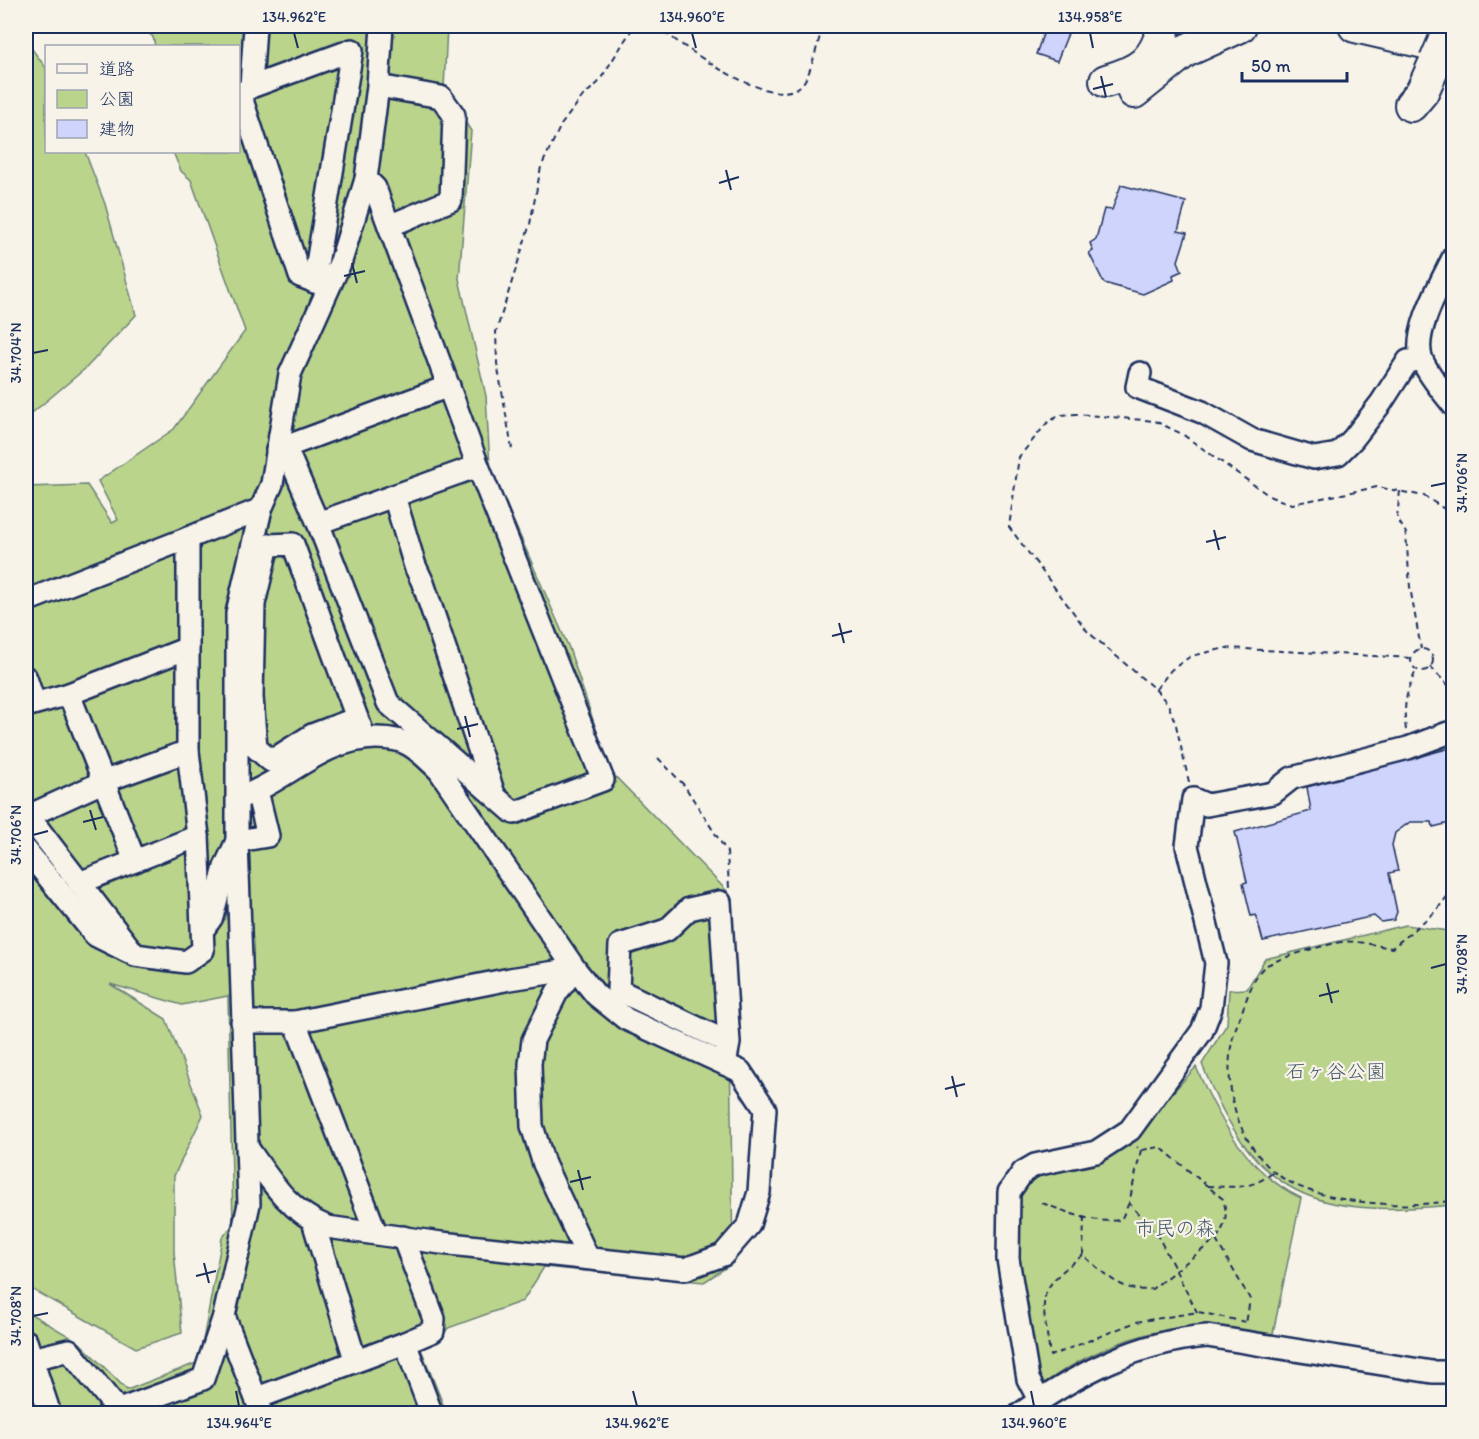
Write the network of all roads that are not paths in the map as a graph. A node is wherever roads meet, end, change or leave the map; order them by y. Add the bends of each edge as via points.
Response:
1 (255, 26) edge
2 (382, 26) edge
3 (1164, 26) edge
4 (1240, 26) edge
5 (1355, 26) edge
6 (1425, 26) edge
7 (1451, 26) edge
8 (1454, 34) edge
9 (1448, 59) edge
10 (378, 86) junction
11 (251, 87) junction
12 (1422, 104) dead end
13 (366, 179) junction
14 (389, 226) junction
15 (1454, 256) edge
16 (322, 285) junction
17 (1422, 360) junction
18 (1140, 373) dead end
19 (449, 386) junction
20 (1454, 406) edge
21 (281, 444) junction
22 (478, 466) junction
23 (394, 496) junction
24 (261, 509) junction
25 (318, 523) junction
26 (188, 538) junction
27 (26, 601) edge
28 (188, 648) junction
29 (26, 678) edge
30 (69, 694) junction
31 (30, 704) edge
32 (357, 718) junction
33 (1454, 735) edge
34 (365, 738) junction
35 (188, 751) junction
36 (105, 781) junction
37 (248, 794) junction
38 (495, 796) junction
39 (27, 815) edge
40 (198, 836) junction
41 (237, 840) junction
42 (26, 850) edge
43 (135, 861) junction
44 (79, 883) junction
45 (203, 930) junction
46 (135, 955) junction
47 (575, 969) junction
48 (242, 1022) junction
49 (295, 1022) junction
50 (727, 1054) junction
51 (249, 1150) junction
52 (313, 1221) junction
53 (376, 1233) junction
54 (403, 1237) junction
55 (588, 1258) junction
56 (224, 1316) junction
57 (405, 1343) junction
58 (28, 1350) edge
59 (354, 1356) dead end
60 (1454, 1372) edge
61 (1039, 1400) junction
62 (160, 1405) edge
63 (259, 1406) edge
64 (113, 1412) edge
65 (50, 1413) edge
66 (427, 1413) edge
67 (1020, 1413) edge

1 - 11 street
2 - 10 street
3 - 4 highway via 1150,60 1120,87
5 - 9 highway
6 - 8 highway
7 - 9 highway, bridge
9 - 12 highway via 1422,92
10 - 13 street
10 - 14 street via 441,97 454,115 451,200
11 - 16 street via 240,94 300,276
11 - 16 street via 352,50
13 - 14 street via 375,188
13 - 16 street via 341,261
14 - 19 street
15 - 17 street via 1421,334
16 - 21 street via 290,374
17 - 18 street via 1408,361 1382,403 1338,454 1314,458 1252,440 1202,412 1137,387
17 - 20 street
19 - 21 street
19 - 22 street
21 - 24 street
21 - 25 street
22 - 23 street
22 - 38 street via 603,780 514,813
23 - 25 street
23 - 38 street
24 - 26 street
24 - 37 street via 237,613
25 - 38 street via 388,703
26 - 27 street
26 - 28 street
28 - 30 street
28 - 35 street
29 - 31 street
30 - 31 street
30 - 36 street
32 - 32 street via 293,544 268,546 254,604 252,697 256,748 271,761 312,735
32 - 34 street
33 - 61 street via 1449,733 1408,748 1292,778 1272,793 1207,805 1193,799 1188,846 1216,963 1211,1008 1202,1031 1121,1138 1096,1152 1035,1165 1023,1172 1009,1192 1008,1259 1028,1379
34 - 37 street via 316,753
34 - 47 street via 389,738 410,745 439,770
35 - 36 street
35 - 40 street
36 - 39 street
36 - 43 street
37 - 41 street
37 - 41 street via 267,836
39 - 44 street
40 - 43 street
40 - 45 street
41 - 45 street via 225,867 212,917
41 - 48 street
42 - 46 street via 95,935
43 - 44 street
44 - 46 street
45 - 46 street via 202,950 186,962
47 - 49 street
47 - 50 street via 596,995 626,1019
47 - 55 street via 557,992 533,1040 532,1126 544,1164
48 - 49 street
48 - 51 street
49 - 53 street
50 - 50 street via 720,902 689,909 668,930 620,945 618,990
50 - 55 street via 765,1109 759,1192 749,1225 723,1256 685,1269
51 - 52 street via 280,1195
51 - 56 street via 249,1204
52 - 53 street via 327,1227
52 - 59 street
53 - 54 street
54 - 55 street
54 - 57 street via 434,1319 433,1331
56 - 62 street via 203,1379
56 - 63 street
57 - 63 street
57 - 66 street via 431,1412
58 - 64 street via 69,1350
58 - 65 street
60 - 61 street via 1432,1372 1244,1332 1159,1343 1126,1352
61 - 67 street
62 - 64 street

